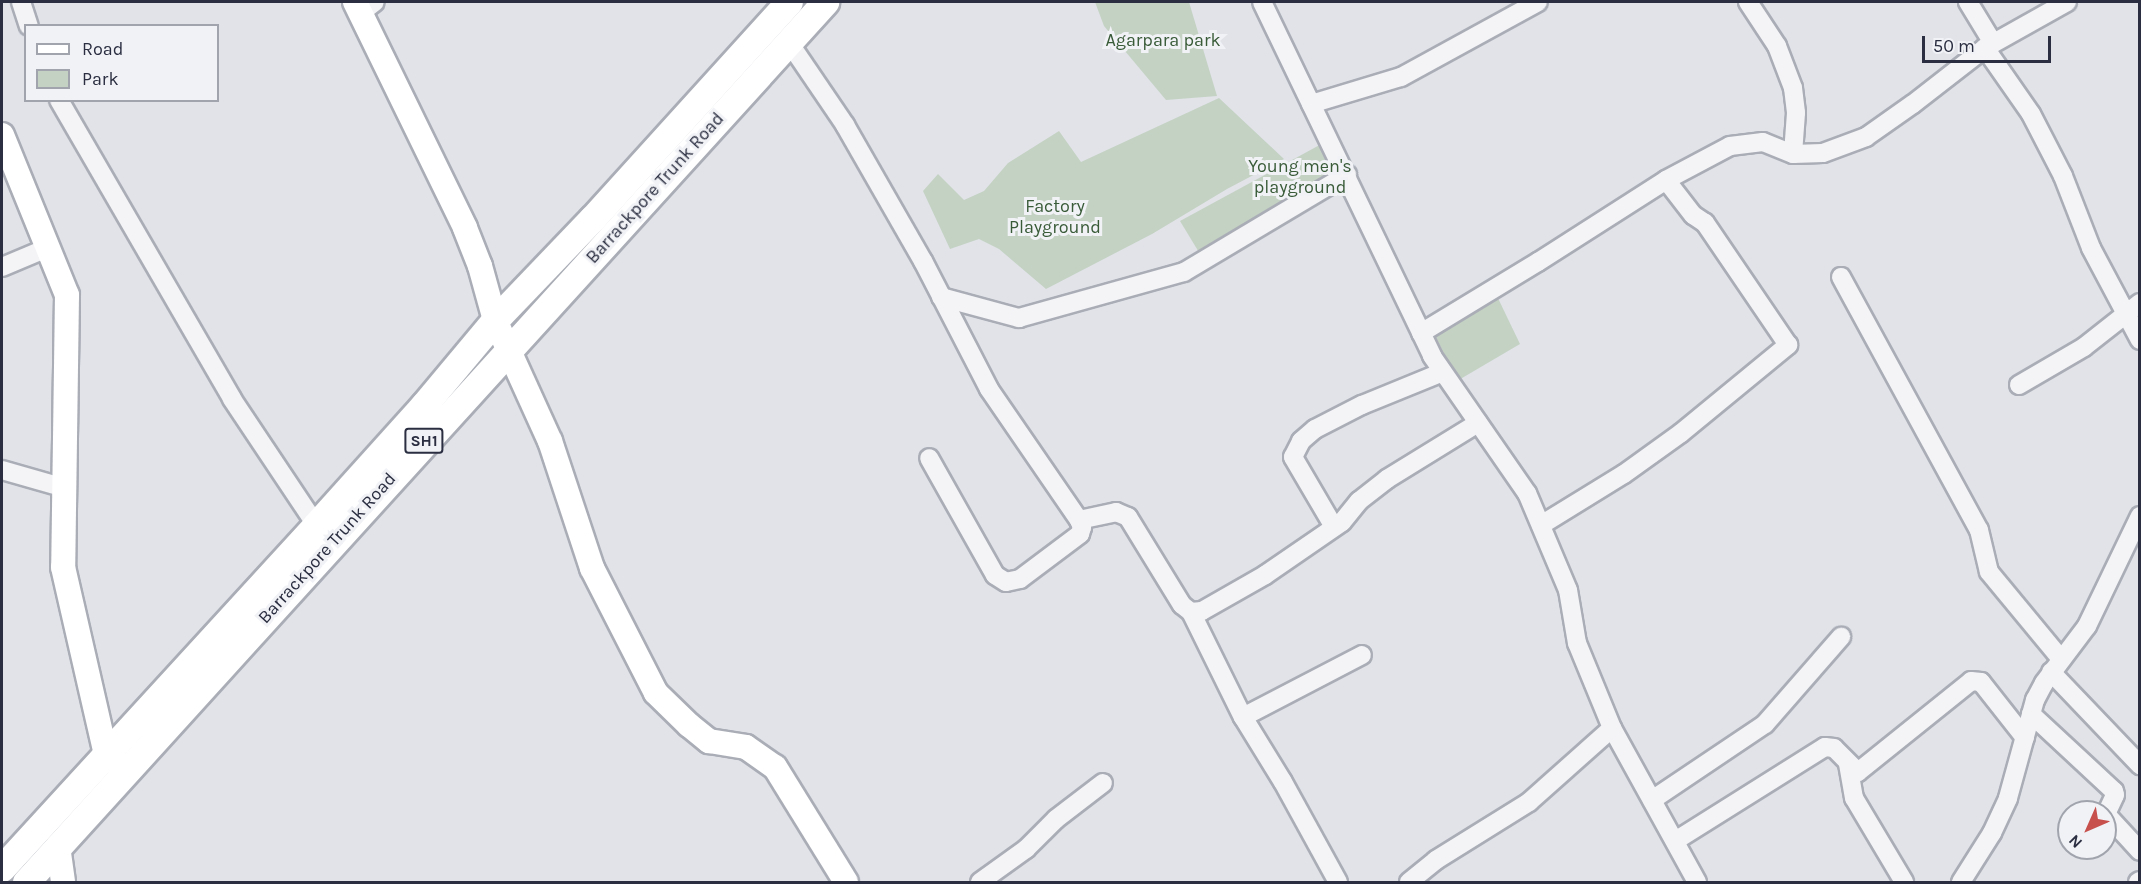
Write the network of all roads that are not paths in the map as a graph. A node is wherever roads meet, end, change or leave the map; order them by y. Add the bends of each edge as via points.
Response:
1 (21, 2) edge
2 (789, 2) edge
3 (825, 2) edge
4 (1262, 2) edge
5 (1538, 2) edge
6 (1748, 2) edge
7 (1968, 2) edge
8 (2067, 2) edge
9 (364, 5) edge
10 (1511, 7) edge
11 (28, 24) edge
12 (788, 41) junction
13 (1989, 46) junction
14 (60, 102) edge
15 (1311, 104) junction
16 (2, 135) edge
17 (1793, 154) junction
18 (1347, 175) junction
19 (1666, 180) junction
20 (47, 248) junction
21 (2, 267) edge
22 (1841, 277) dead end
23 (941, 297) junction
24 (2133, 309) edge
25 (495, 320) junction
26 (1421, 333) junction
27 (2139, 340) edge
28 (509, 349) junction
29 (1443, 372) junction
30 (2019, 385) dead end
31 (1478, 423) junction
32 (928, 458) dead end
33 (2, 470) edge
34 (65, 489) junction
35 (2139, 516) edge
36 (1079, 520) junction
37 (316, 525) junction
38 (1541, 525) junction
39 (1334, 527) junction
40 (1191, 612) junction
41 (1841, 637) dead end
42 (1362, 655) dead end
43 (2056, 666) junction
44 (2031, 714) junction
45 (1243, 717) junction
46 (1612, 728) junction
47 (2025, 738) junction
48 (106, 754) junction
49 (1848, 764) junction
50 (2139, 765) edge
51 (125, 771) junction
52 (1103, 783) dead end
53 (1652, 800) junction
54 (1675, 841) junction
55 (58, 846) junction
56 (2139, 851) edge
57 (2, 868) edge
58 (26, 882) edge
59 (63, 882) edge
60 (846, 882) edge
61 (980, 882) edge
62 (1338, 882) edge
63 (1409, 882) edge
64 (1696, 882) edge
65 (1904, 882) edge
66 (1961, 882) edge

1 - 11 street
2 - 25 main road, Barrackpore Trunk Road / SH1
3 - 12 main road, Barrackpore Trunk Road / SH1
4 - 15 street
5 - 10 street
6 - 17 street via 1777,46 1793,88
7 - 13 street
8 - 13 street
9 - 25 street via 465,228
10 - 15 street via 1467,43 1401,77
12 - 23 street via 844,125
12 - 28 main road, Barrackpore Trunk Road / SH1
13 - 17 street via 1866,137 1823,153
13 - 24 street via 2063,176 2091,248
14 - 37 street via 232,399
15 - 18 street
16 - 20 street
17 - 19 street via 1763,142 1746,142 1730,146
18 - 23 street via 1184,272 1019,318
18 - 26 street
19 - 26 street
19 - 38 street via 1693,215 1705,223 1788,345 1634,467
20 - 21 street
20 - 34 street via 67,295
22 - 43 street via 1979,530 1989,572
23 - 36 street via 988,389
24 - 27 street
24 - 30 street via 2084,347
25 - 28 street
25 - 37 main road, Barrackpore Trunk Road / SH1
26 - 29 street
28 - 51 main road, Barrackpore Trunk Road / SH1
28 - 60 street via 550,441 592,568 656,693 709,741 746,747 775,767
29 - 31 street
29 - 39 street via 1362,405 1315,429 1301,441 1293,457
31 - 38 street via 1527,493
31 - 39 street via 1387,479
32 - 36 street via 995,575 1006,582 1020,579 1080,534
33 - 34 street
34 - 48 street via 63,567
35 - 43 street via 2096,611
36 - 40 street via 1116,512 1128,517 1182,605
37 - 48 main road, Barrackpore Trunk Road / SH1
38 - 46 street via 1568,590 1577,642
39 - 40 street via 1265,575 1202,611
40 - 45 street
41 - 53 street via 1764,724
42 - 45 street
43 - 44 street
43 - 50 street
44 - 47 street
44 - 56 street via 2114,791 2106,816
45 - 62 street
46 - 53 street
46 - 63 street via 1529,802
47 - 49 street via 1981,682 1971,681 1858,772
47 - 66 street via 2001,816
48 - 51 street
48 - 57 main road, Barrackpore Trunk Road / SH1
49 - 54 street via 1834,748 1825,747
49 - 65 street via 1854,798
51 - 55 main road, Barrackpore Trunk Road / SH1
52 - 61 street via 1056,819 1026,849
53 - 54 street
54 - 64 street
55 - 58 main road, Barrackpore Trunk Road / SH1
55 - 59 street

